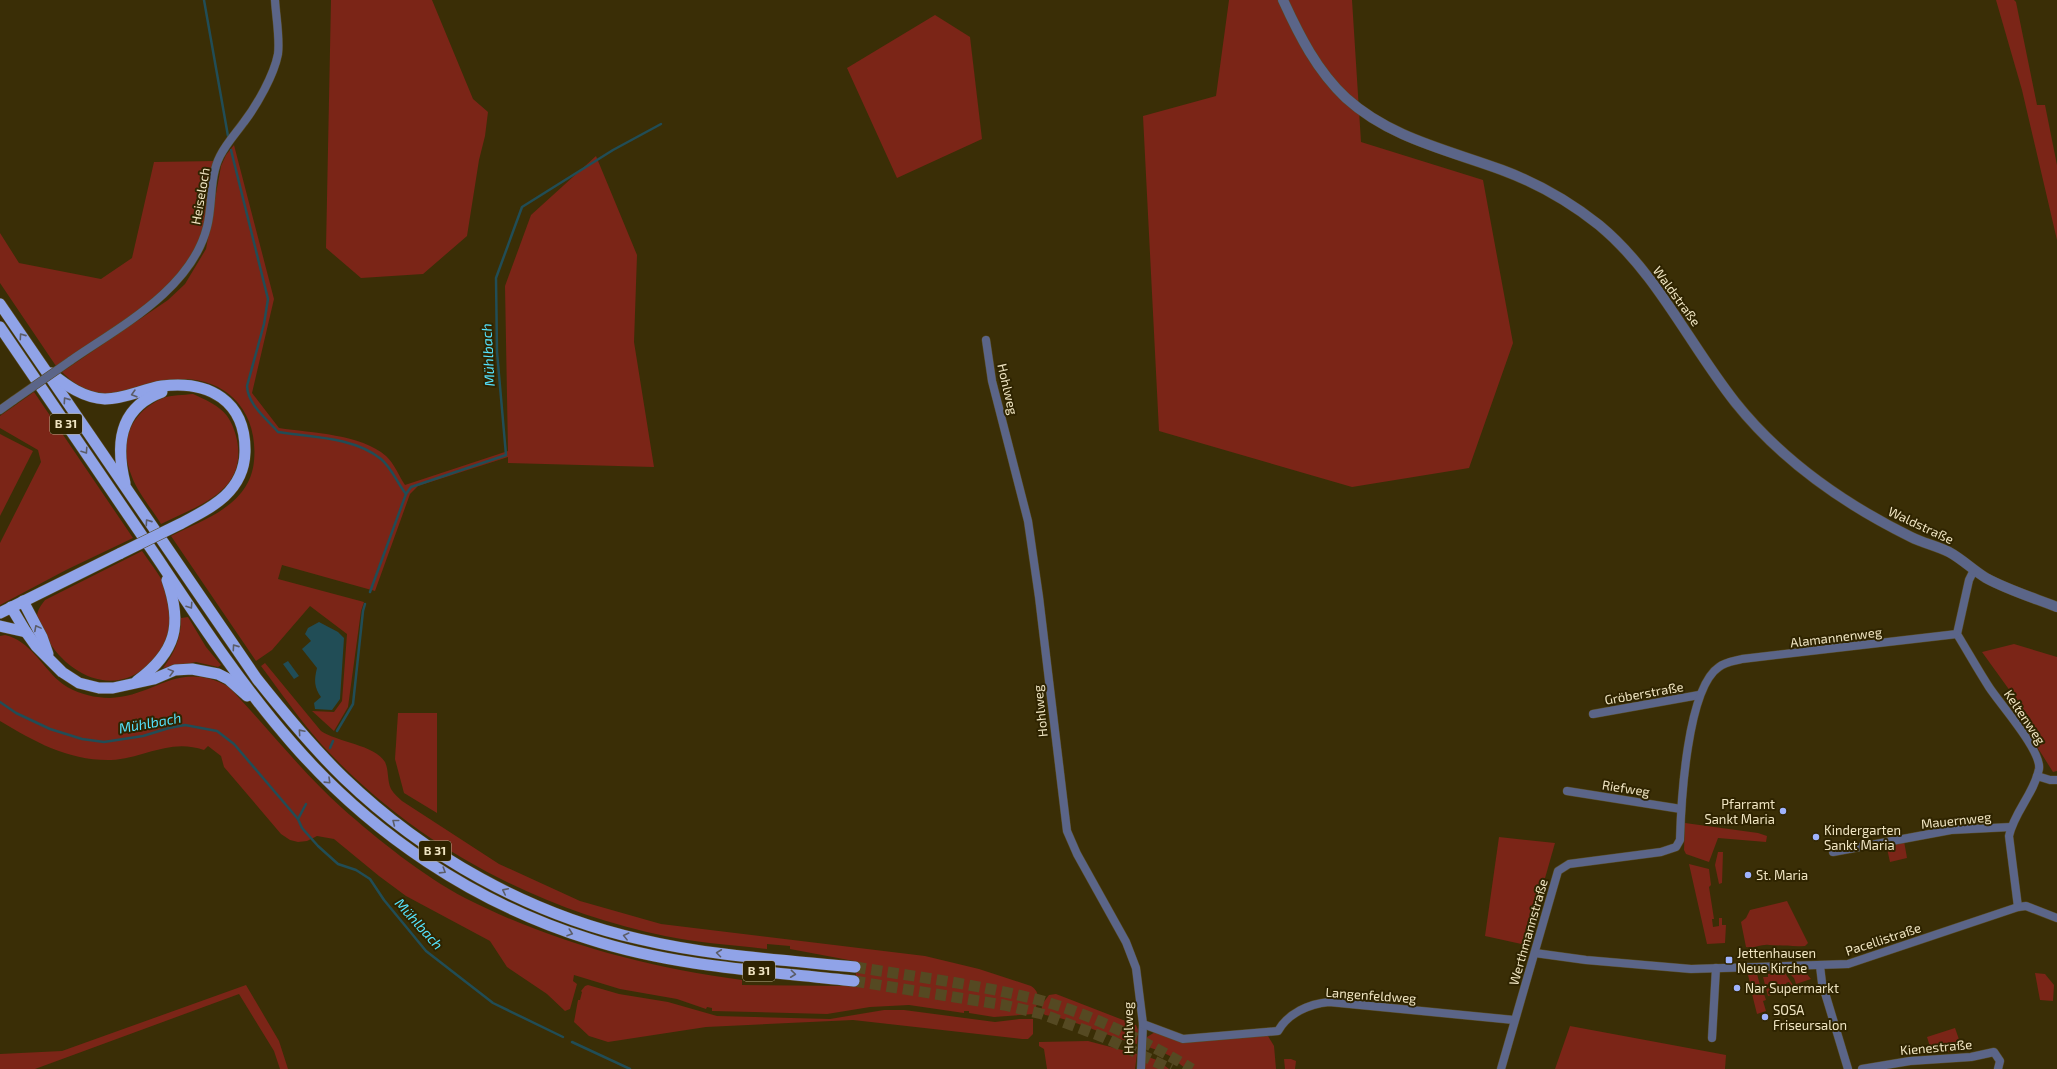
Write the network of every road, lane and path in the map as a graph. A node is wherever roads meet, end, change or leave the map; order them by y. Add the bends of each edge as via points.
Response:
1 (275, 0) edge
2 (1283, 0) edge
3 (0, 304) edge
4 (0, 327) edge
5 (986, 340) dead end
6 (43, 368) junction
7 (186, 385) junction
8 (0, 410) edge
9 (126, 490) junction
10 (160, 562) junction
11 (1974, 570) junction
12 (23, 601) junction
13 (11, 607) junction
14 (2057, 607) edge
15 (0, 612) edge
16 (0, 626) edge
17 (26, 632) junction
18 (1957, 634) junction
19 (49, 657) junction
20 (1719, 667) joint
21 (134, 683) junction
22 (1699, 695) junction
23 (1593, 714) dead end
24 (274, 721) junction
25 (2037, 776) junction
26 (2057, 780) edge
27 (1567, 791) dead end
28 (1682, 808) junction
29 (2011, 827) junction
30 (1833, 852) dead end
31 (2018, 906) junction
32 (2057, 918) edge
33 (1535, 953) junction
34 (1820, 966) junction
35 (856, 967) tunnel mouth
36 (1716, 968) junction
37 (854, 981) tunnel mouth
38 (1514, 1020) junction
39 (1143, 1024) junction
40 (1712, 1038) dead end
41 (1141, 1069) edge
42 (1501, 1069) edge
43 (1848, 1069) edge
44 (1862, 1069) edge
45 (1998, 1069) edge

1 - 8 street, Heiseloch, bridge via 278,53 274,67 246,120 219,158 207,227 198,254 189,267 149,306
2 - 11 street, Waldstraße via 1297,31 1319,66 1345,97 1392,130 1505,171 1557,196 1582,212 1619,243 1651,282 1733,400 1777,449 1840,497 1913,539 1950,552
6 -> 3 highway, B 31
4 -> 10 highway, B 31
5 - 39 street, Hohlweg via 992,381 1028,521 1067,832 1132,957 1136,968
7 -> 6 highway via 161,386 105,399 78,392
9 -> 6 highway, B 31
7 - 9 highway via 146,399 134,410 125,424 120,457
7 - 12 highway, bridge via 200,387 229,402 237,413 242,426 245,460 234,488 223,500 180,524
35 -> 9 highway, B 31 via 717,953 664,945 618,934 565,917 522,899 434,850 397,824 359,792 298,729 257,679
10 - 21 highway via 173,596 176,619 174,635 158,663
10 -> 24 highway, B 31 via 224,656
11 - 14 street, Waldstraße via 2007,587
11 - 18 street via 1969,580
12 - 13 highway
19 -> 12 highway via 42,637
13 - 15 highway
13 - 17 highway
16 - 17 highway
17 - 19 highway via 36,646
18 - 20 street, Alamannenweg via 1742,659
18 - 25 street, Keltenweg via 1989,687 2032,747 2038,760
19 - 21 highway via 70,677 90,686 113,688
20 - 22 street, Werthmannstraße via 1709,677
21 -> 24 highway via 179,670 210,671 236,685
22 - 23 street, Gröberstraße
22 - 28 street, Werthmannstraße via 1689,743
24 -> 37 highway, B 31 via 322,776 392,836 469,888 533,918 589,939 660,958
25 - 26 street
25 - 29 street, Keltenweg
27 - 28 street, Riefweg
28 - 33 street, Werthmannstraße via 1680,840 1676,847 1661,852 1569,864 1558,871
29 - 30 street, Mauernweg via 1945,831
29 - 31 street, Keltenweg via 2009,836
31 - 32 street via 2026,906
31 - 34 street, Pacellistraße via 1848,964
33 - 36 street, Pacellistraße via 1691,969
33 - 38 street, Werthmannstraße
34 - 36 street, Pacellistraße
34 - 43 street via 1822,983
36 - 40 street
38 - 39 street, Langenfeldweg via 1329,1002 1313,1003 1281,1024 1278,1031 1182,1039
38 - 42 street, Werthmannstraße
39 - 41 street, Hohlweg
44 - 45 street, Kienestraße via 1910,1061 1971,1057 1994,1052 2000,1061

